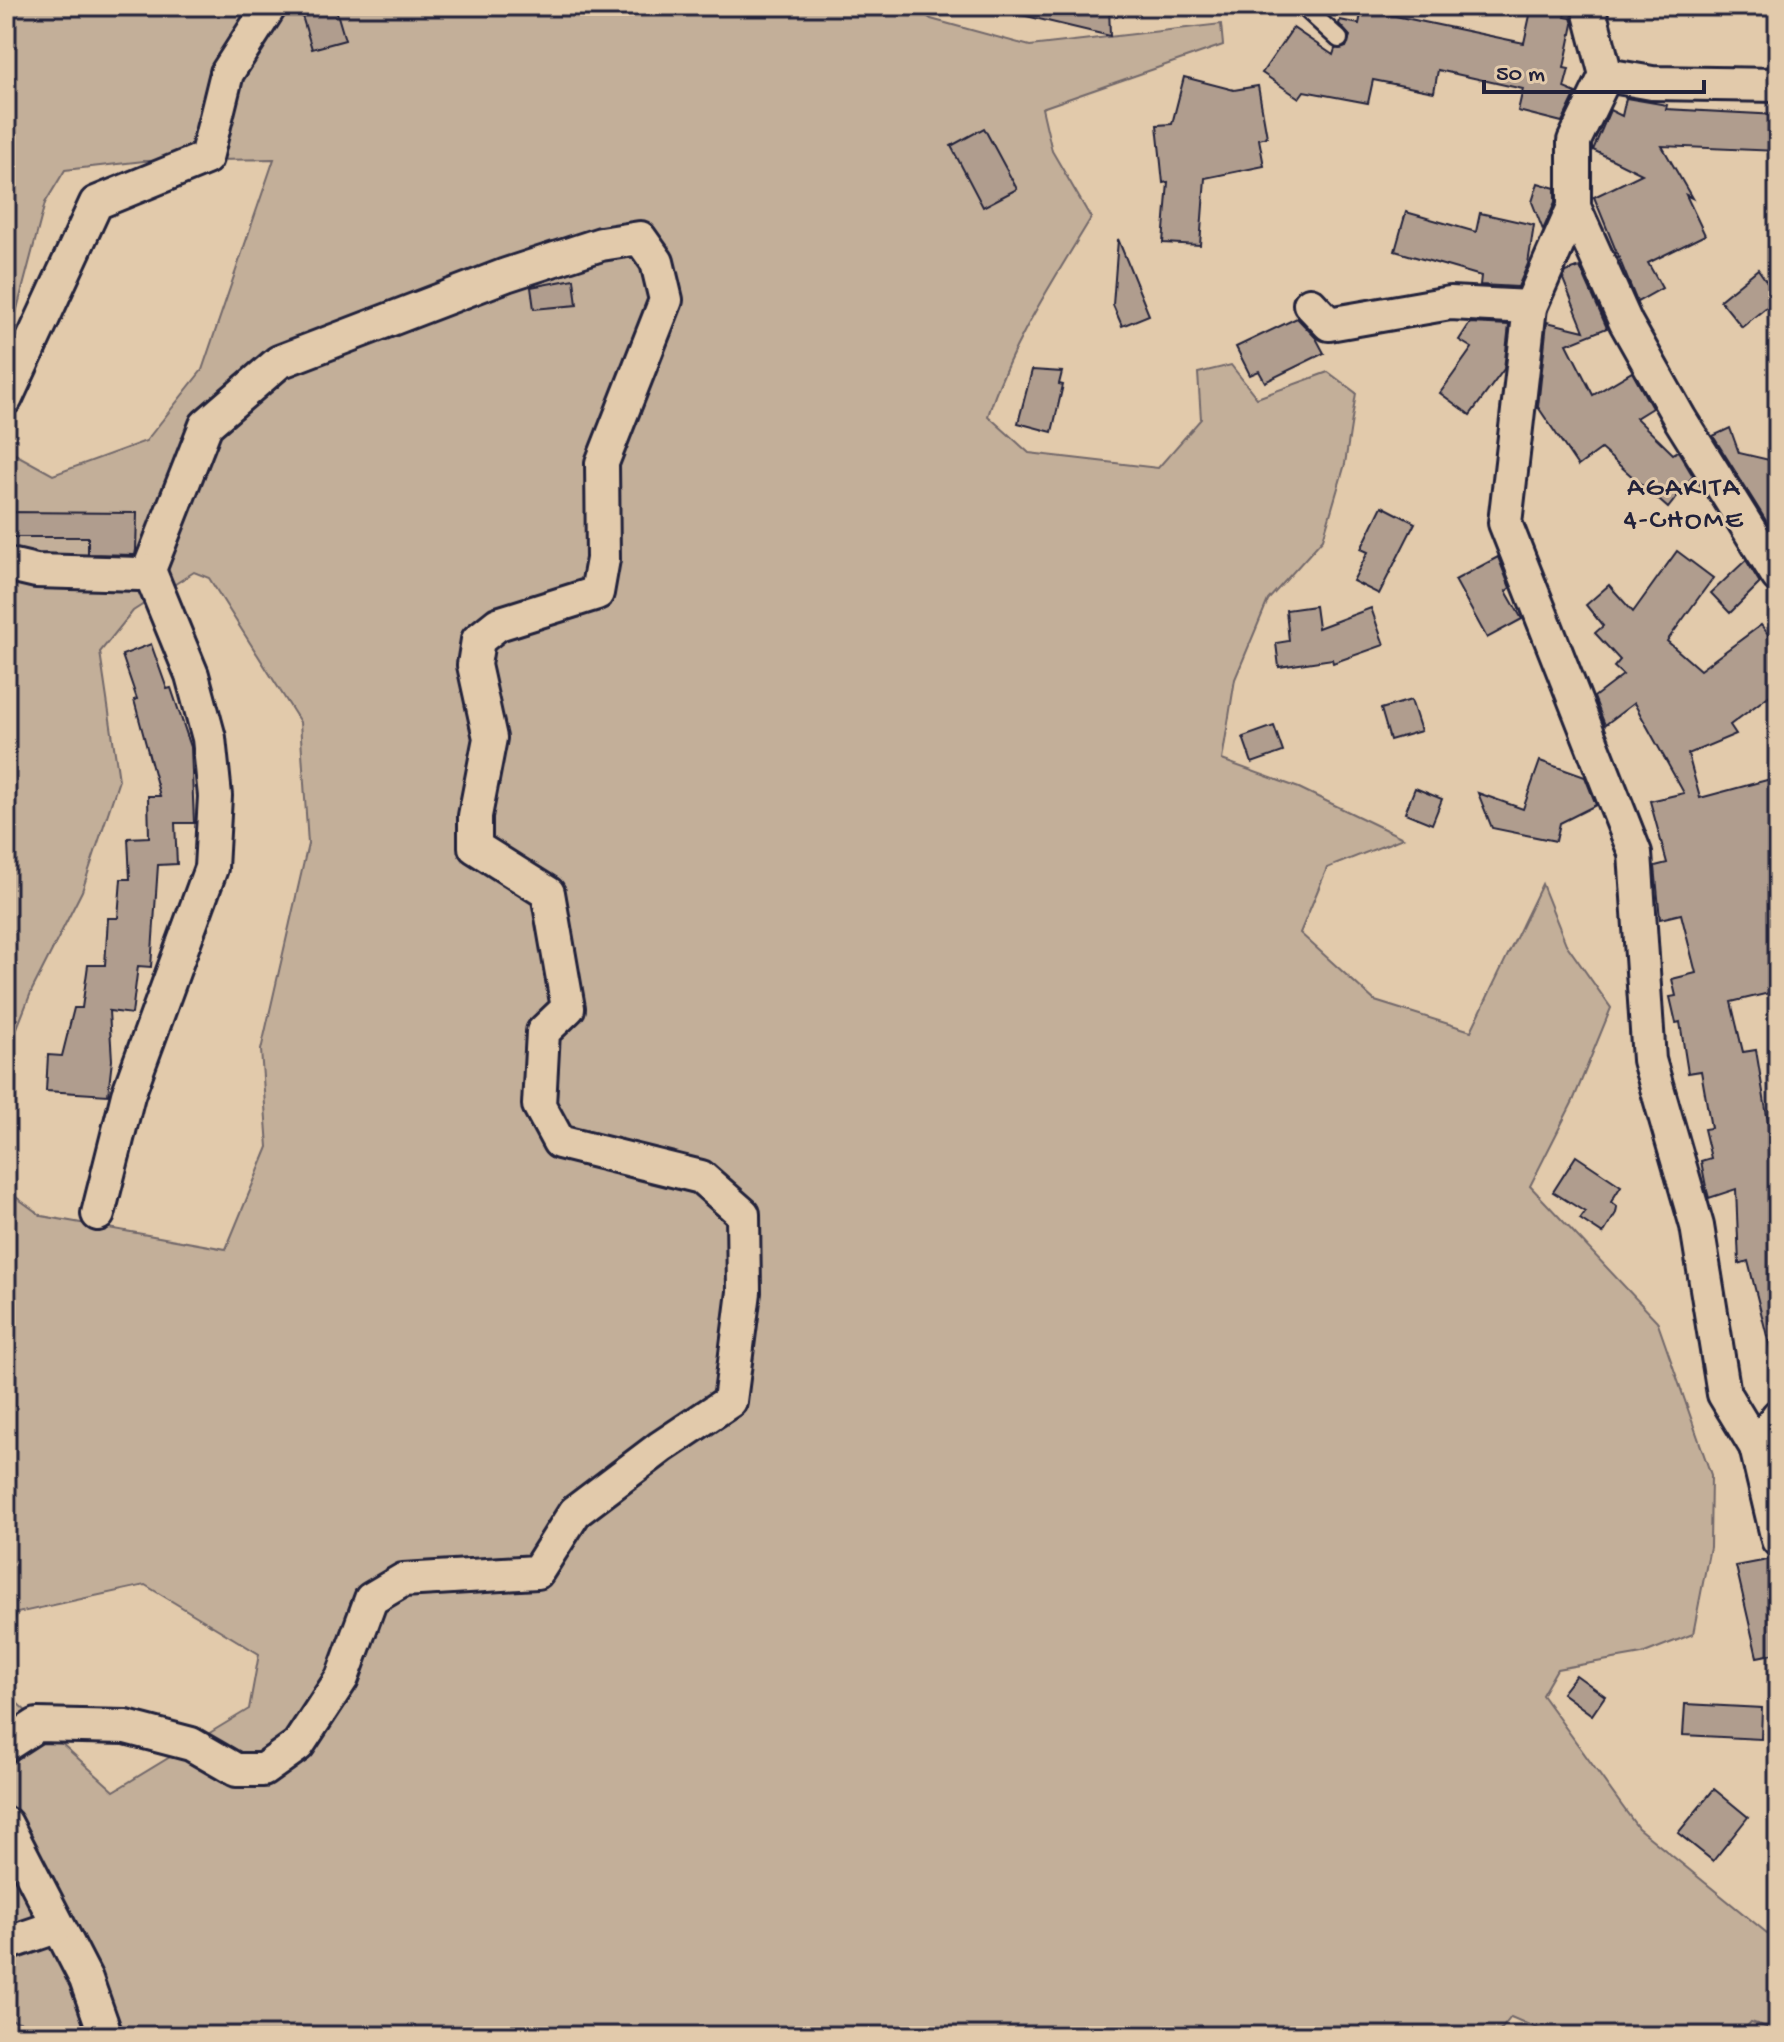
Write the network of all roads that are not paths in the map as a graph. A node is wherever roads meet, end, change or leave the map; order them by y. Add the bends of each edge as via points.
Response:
1 (270, 6) edge
2 (1303, 6) edge
3 (1588, 6) edge
4 (1339, 39) dead end
5 (1606, 75) junction
6 (1778, 85) edge
7 (1574, 207) junction
8 (1310, 304) dead end
9 (1530, 307) junction
10 (6, 398) edge
11 (6, 564) edge
12 (149, 570) junction
13 (1778, 576) edge
14 (98, 1214) dead end
15 (1778, 1416) edge
16 (1756, 1447) junction
17 (1778, 1540) edge
18 (6, 1745) edge
19 (6, 1824) edge
20 (56, 1927) junction
21 (6, 1944) edge
22 (106, 2036) edge

1 - 10 street via 227,73 206,158 96,203
2 - 4 lane
3 - 5 street
5 - 6 street via 1652,83
5 - 7 street via 1574,141
7 - 9 street
7 - 13 street via 1634,337
8 - 9 street via 1329,324 1450,303
9 - 16 street via 1505,523 1635,853 1649,1060 1697,1226 1724,1394
11 - 12 street via 36,571
12 - 14 street via 192,675 209,738 215,796 211,868 128,1095
12 - 18 street via 206,425 279,362 506,275 601,244 640,238 657,262 666,300 602,463 603,559 597,593 498,624 478,640 474,665 490,738 475,816 475,847 548,893 568,1008 543,1032 539,1105 559,1142 701,1177 743,1214 744,1292 730,1401 575,1512 537,1572 403,1580 371,1599 342,1678 298,1745 263,1770 236,1770 191,1744 126,1727 37,1725
15 - 16 street
16 - 17 street
19 - 20 street
20 - 21 street
20 - 22 street via 86,1979

